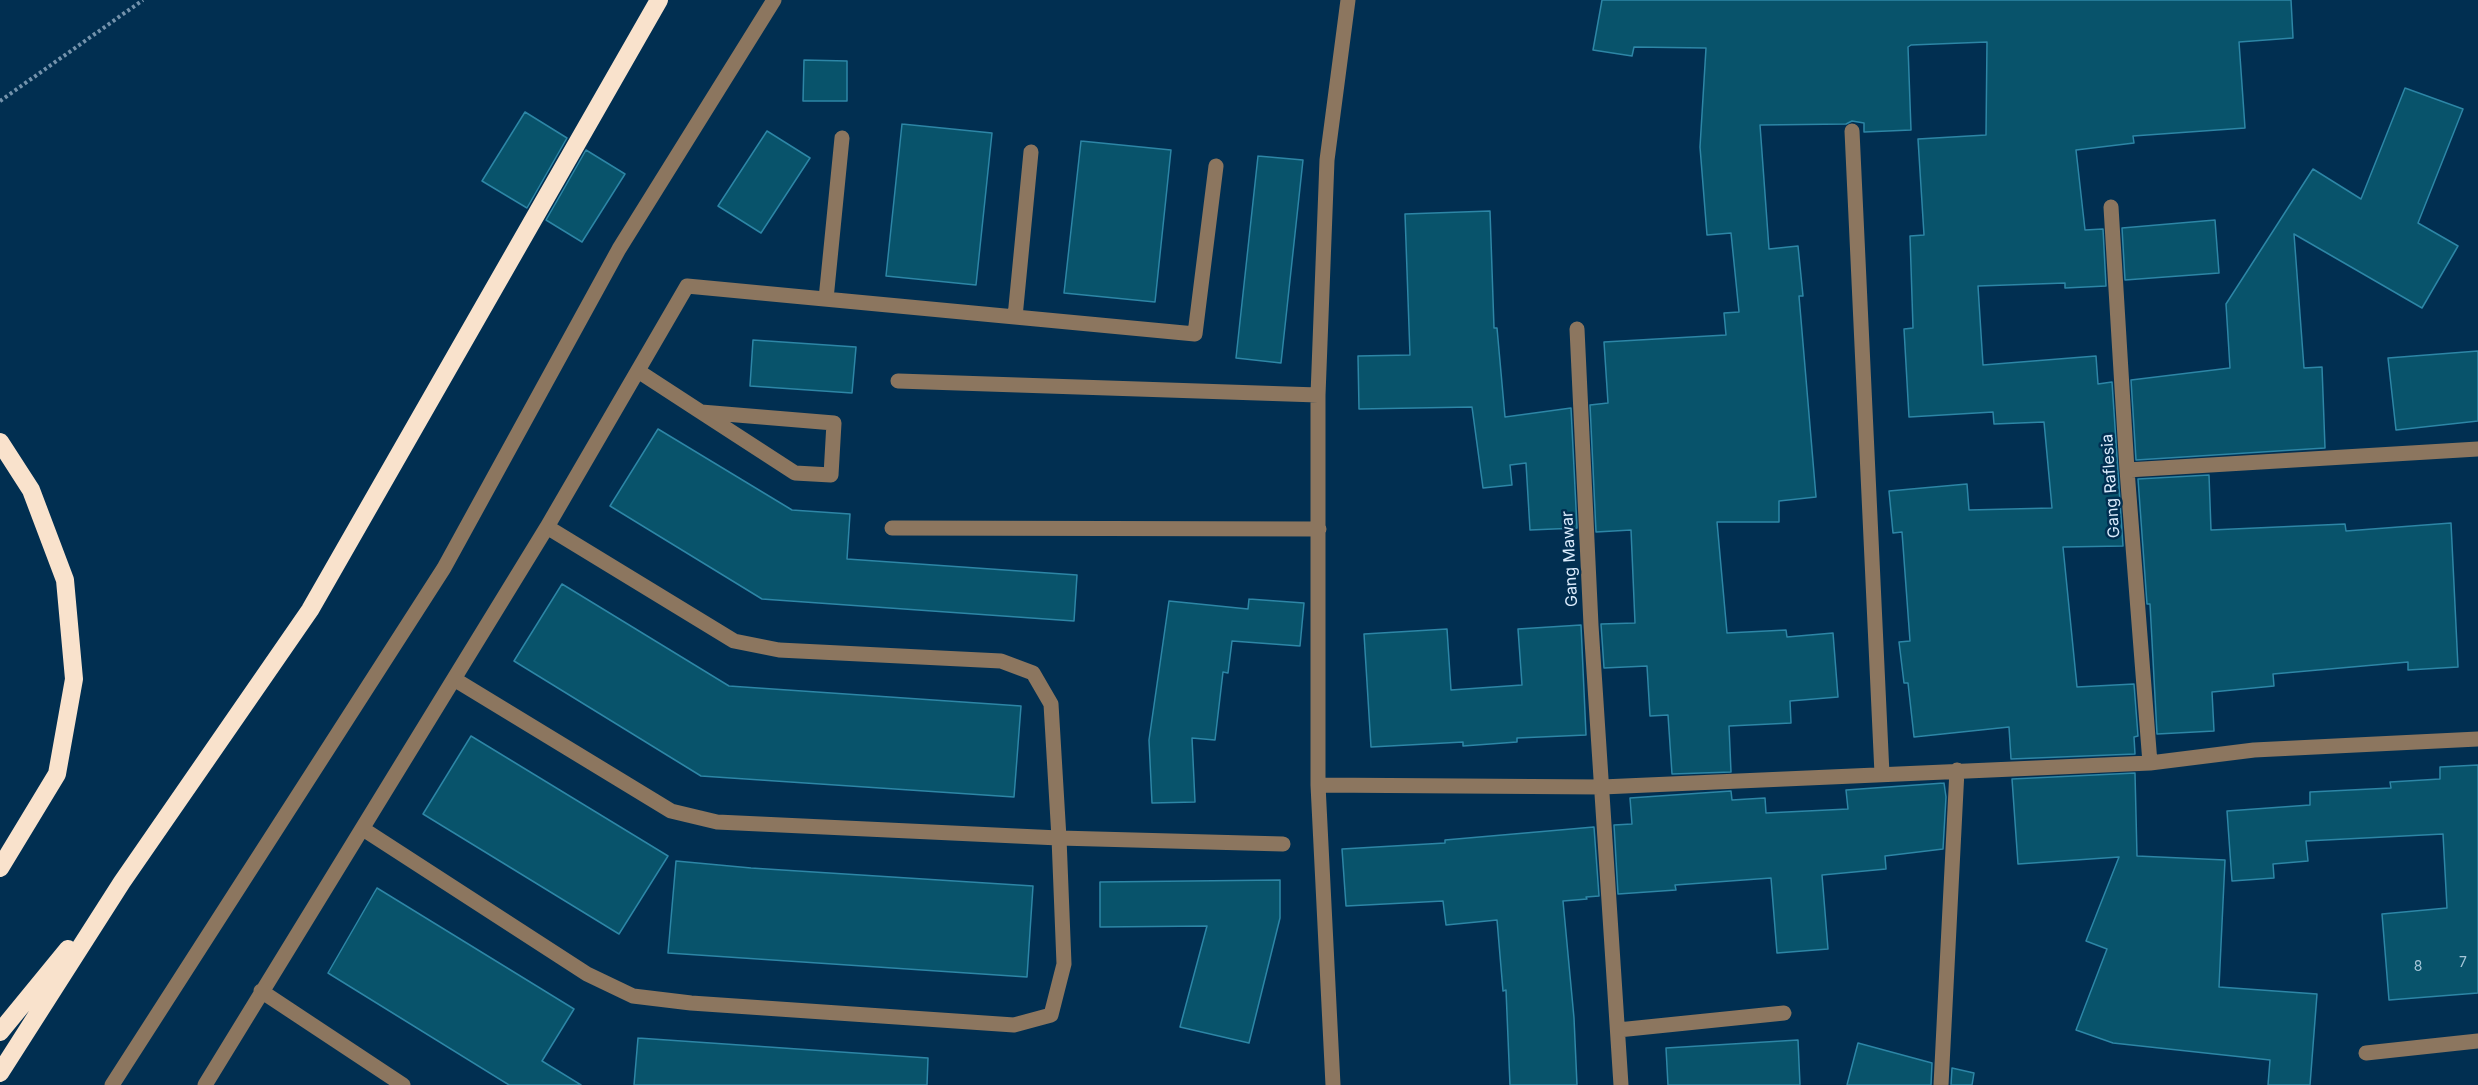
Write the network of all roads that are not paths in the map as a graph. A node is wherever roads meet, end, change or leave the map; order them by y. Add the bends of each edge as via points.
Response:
1 (659, 0) edge
2 (774, 0) edge
3 (1348, 0) edge
4 (1852, 131) dead end
5 (842, 138) dead end
6 (1031, 152) dead end
7 (1216, 166) dead end
8 (2111, 207) dead end
9 (826, 299) junction
10 (1015, 317) junction
11 (1577, 329) dead end
12 (638, 371) junction
13 (898, 381) dead end
14 (1318, 395) junction
15 (701, 412) junction
16 (0, 442) edge
17 (2478, 449) edge
18 (2127, 470) junction
19 (547, 527) junction
20 (892, 528) dead end
21 (1319, 529) junction
22 (454, 679) junction
23 (2478, 739) edge
24 (2150, 763) junction
25 (1958, 770) junction
26 (1882, 774) junction
27 (1318, 784) junction
28 (1602, 787) junction
29 (363, 829) junction
30 (1059, 838) junction
31 (1283, 844) dead end
32 (0, 868) edge
33 (122, 882) junction
34 (261, 992) junction
35 (1784, 1013) dead end
36 (1618, 1030) junction
37 (0, 1032) edge
38 (2478, 1041) edge
39 (2366, 1053) dead end
40 (0, 1073) edge
41 (112, 1085) edge
42 (205, 1085) edge
43 (403, 1085) edge
44 (1333, 1085) edge
45 (1621, 1085) edge
46 (1941, 1085) edge

1 - 33 highway via 310,610
2 - 41 street via 619,249 444,567
3 - 14 street via 1327,160
4 - 26 street
5 - 9 street
6 - 10 street
7 - 10 street via 1195,334
8 - 18 street, Gang Raflesia
9 - 10 street
9 - 12 street via 687,286
11 - 28 street, Gang Mawar
12 - 15 street
12 - 19 street
13 - 14 street
14 - 21 street
15 - 15 street via 834,423 831,475 795,472
16 - 32 highway via 31,490 64,580 74,680 57,774
17 - 18 street
18 - 24 street, Gang Raflesia
19 - 22 street
19 - 30 street via 734,641 779,650 1001,661 1033,673 1051,704
20 - 21 street
21 - 27 street
22 - 29 street
22 - 30 street via 671,811 717,822
23 - 24 street via 2254,750
24 - 25 street
25 - 26 street
25 - 46 street
26 - 28 street
27 - 28 street
27 - 44 street
28 - 36 street, Gang Mawar
29 - 30 street via 587,974 633,996 1014,1025 1051,1015 1064,964
29 - 34 street
30 - 31 street
33 - 37 highway
33 - 40 highway
34 - 42 street
34 - 43 street
35 - 36 street
36 - 45 street, Gang Mawar
38 - 39 street

